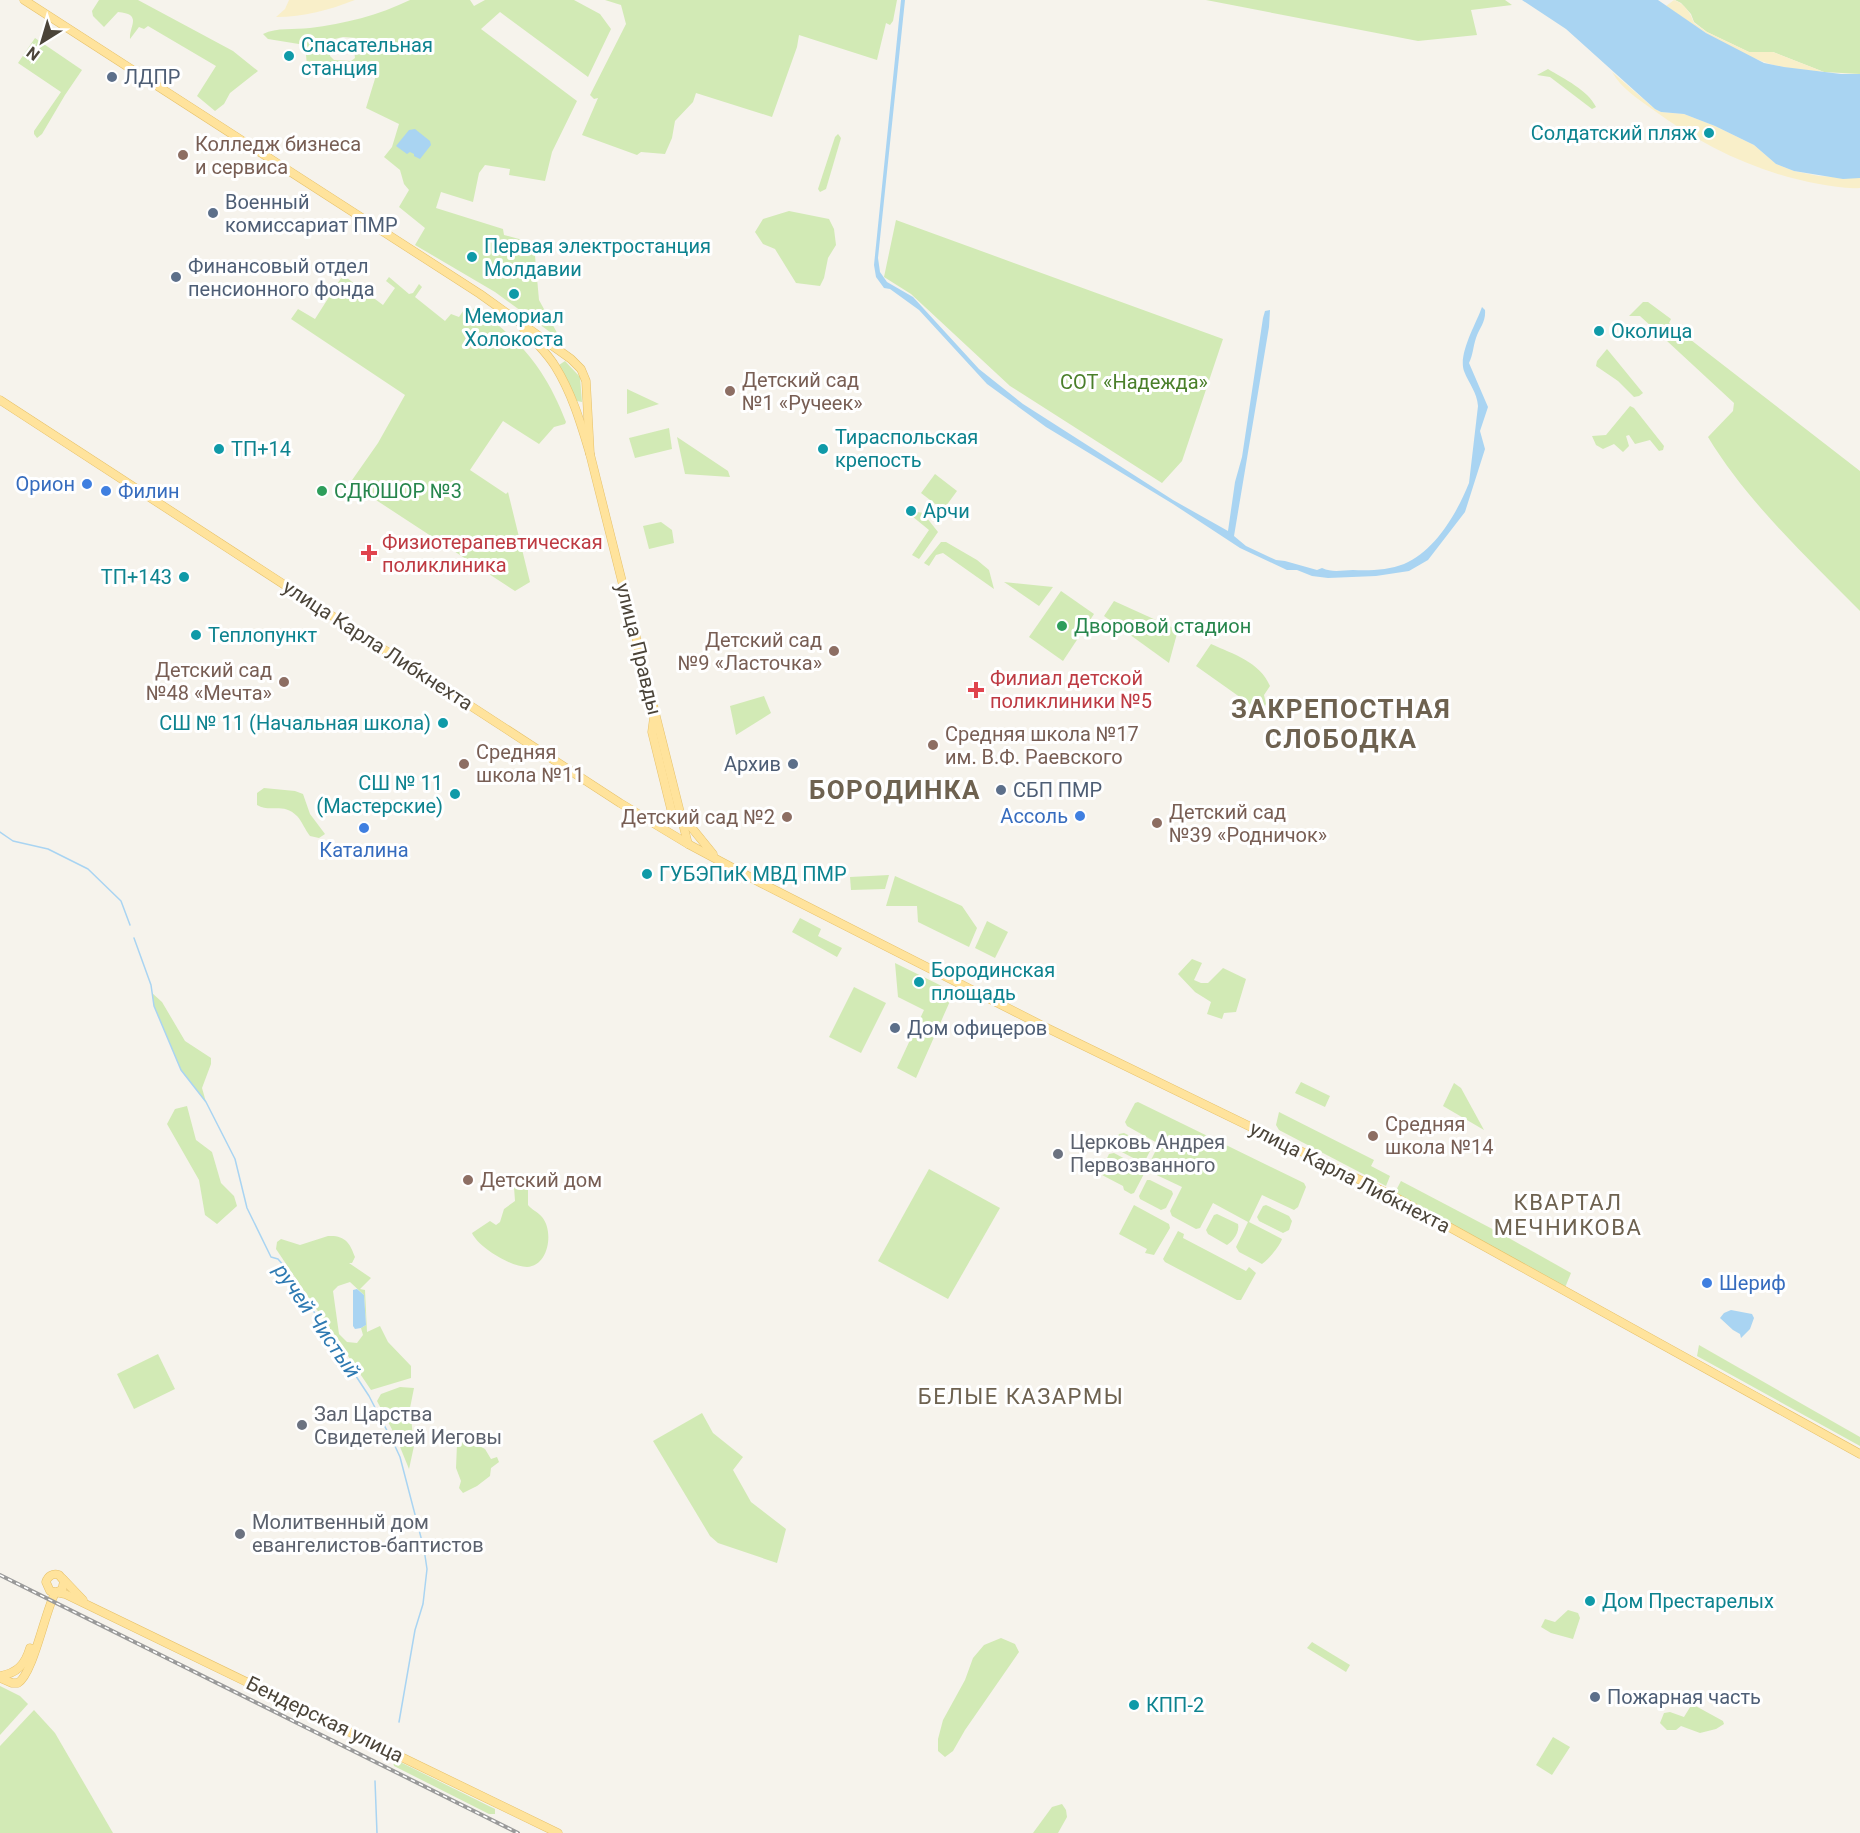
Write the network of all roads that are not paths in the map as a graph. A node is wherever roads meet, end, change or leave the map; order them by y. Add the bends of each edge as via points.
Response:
1 (24, 0) edge
2 (513, 318) junction
3 (566, 355) junction
4 (555, 365) junction
5 (0, 400) edge
6 (588, 403) junction
7 (574, 406) junction
8 (590, 454) junction
9 (655, 713) junction
10 (679, 811) junction
11 (654, 824) junction
12 (688, 844) junction
13 (719, 860) junction
14 (1860, 1454) edge
15 (63, 1579) junction
16 (53, 1592) junction
17 (91, 1607) junction
18 (0, 1677) edge
19 (558, 1833) edge

1 - 2 main road
2 - 3 main road
2 - 4 main road, улица Правды
3 - 4 main road via 558,358
3 - 6 main road, улица Правды via 585,375
4 - 7 main road, улица Правды
5 - 11 main road, улица Карла Либкнехта
6 - 7 main road via 584,407
6 - 8 main road, улица Правды
7 - 8 main road, улица Правды
8 - 9 main road, улица Правды
9 - 10 main road, улица Правды
9 - 11 main road via 651,732 672,813 669,822
10 - 12 main road, улица Правды
10 - 13 main road
11 - 12 main road, улица Карла Либкнехта
12 - 13 main road, улица Карла Либкнехта
13 - 14 main road, улица Карла Либкнехта via 1051,1030 1392,1196
15 - 16 main road via 63,1587
15 - 16 main road via 56,1574 49,1576 46,1582
15 - 17 main road, Бендерская улица
16 - 17 main road, Бендерская улица
16 - 18 main road via 26,1675 18,1683
17 - 19 main road, Бендерская улица

